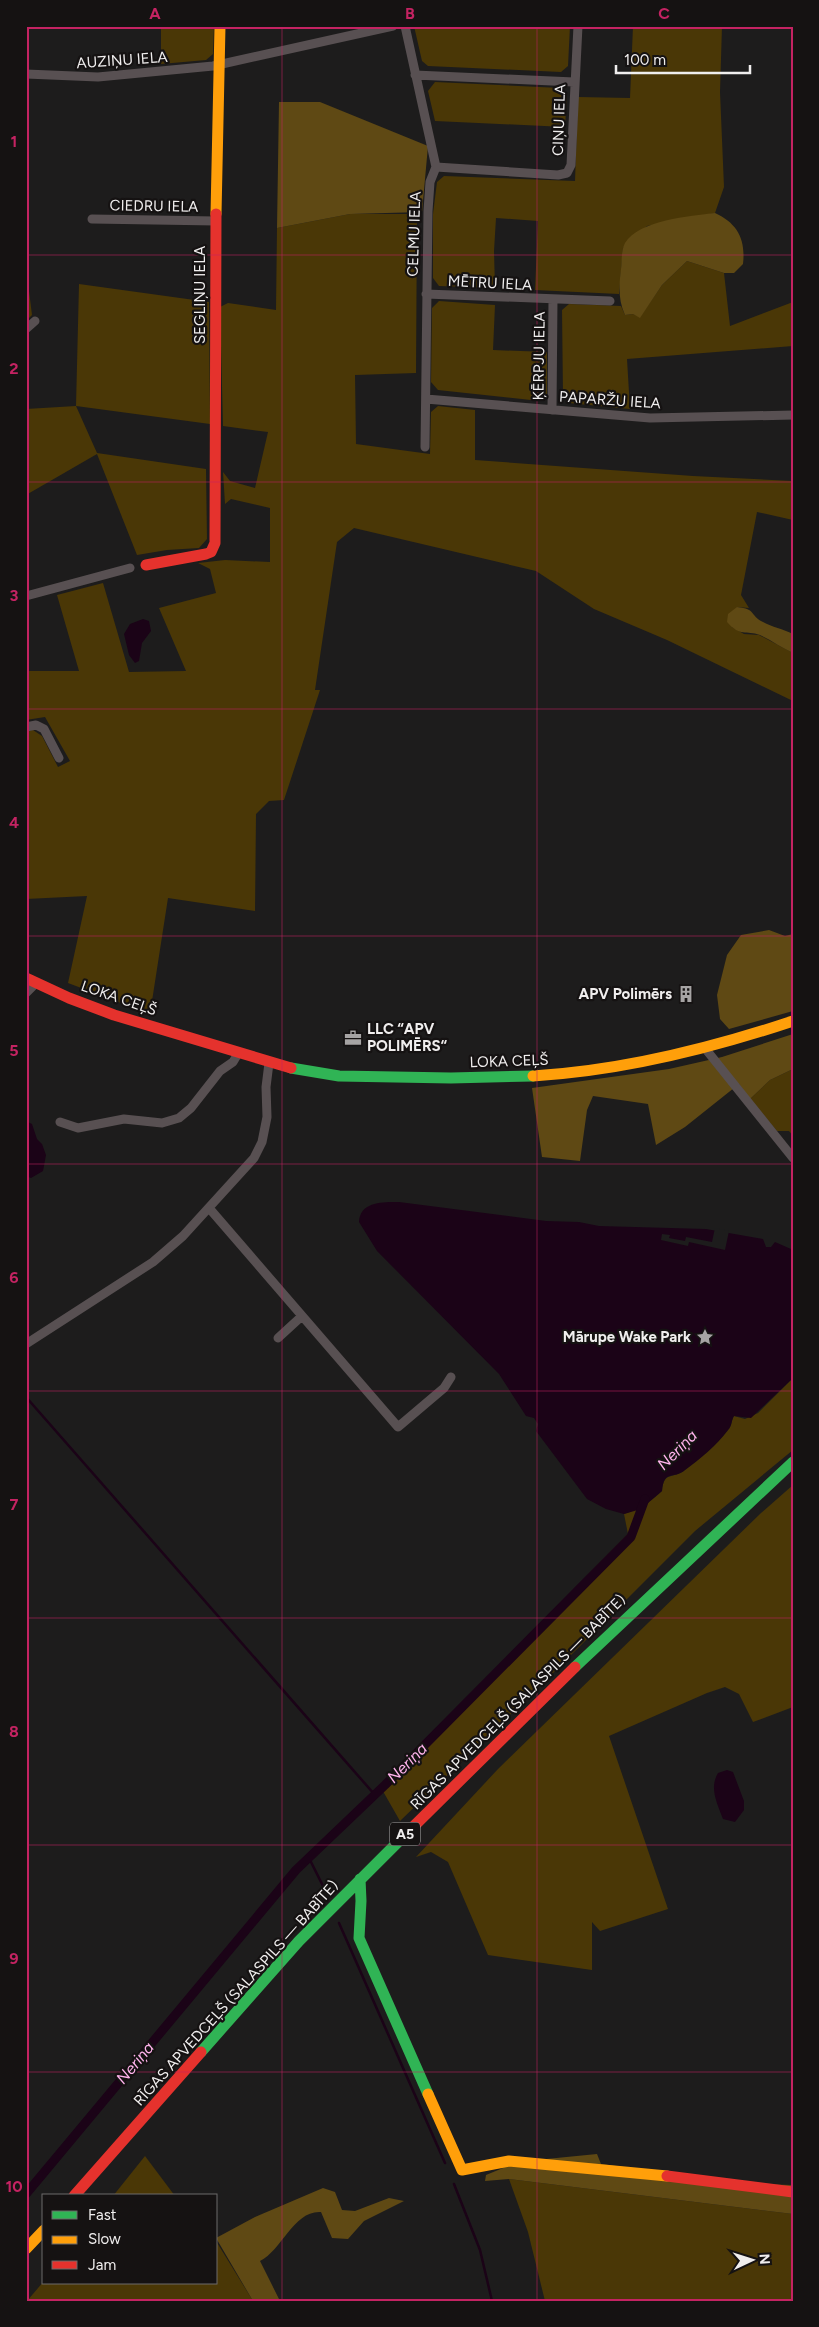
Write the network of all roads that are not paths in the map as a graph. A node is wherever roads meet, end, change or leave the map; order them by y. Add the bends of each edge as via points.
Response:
1 (220, 26) edge
2 (393, 26) edge
3 (404, 26) edge
4 (578, 26) edge
5 (220, 64) junction
6 (26, 74) edge
7 (415, 75) junction
8 (574, 82) junction
9 (436, 167) junction
10 (92, 219) dead end
11 (216, 221) junction
12 (426, 294) junction
13 (553, 300) junction
14 (610, 301) dead end
15 (35, 321) dead end
16 (26, 329) edge
17 (426, 399) junction
18 (552, 410) junction
19 (793, 415) edge
20 (425, 447) dead end
21 (146, 564) dead end
22 (130, 568) dead end
23 (26, 596) edge
24 (26, 727) edge
25 (59, 758) dead end
26 (31, 981) edge
27 (26, 993) edge
28 (793, 1021) edge
29 (704, 1047) junction
30 (238, 1052) junction
31 (269, 1063) junction
32 (60, 1122) dead end
33 (793, 1158) edge
34 (209, 1208) junction
35 (302, 1316) junction
36 (278, 1338) dead end
37 (26, 1344) edge
38 (451, 1377) dead end
39 (793, 1462) edge
40 (360, 1879) junction
41 (793, 2192) edge
42 (76, 2194) edge
43 (42, 2232) edge
44 (26, 2250) edge

1 - 5 main road, SEGLIŅU IELA
2 - 5 street, AUZIŅU IELA
3 - 7 street, CELMU IELA
4 - 8 street, CIŅU IELA
5 - 6 street, AUZIŅU IELA via 98,77
5 - 11 main road, SEGLIŅU IELA
7 - 8 street
7 - 9 street, CELMU IELA
8 - 9 street, CIŅU IELA via 571,165 566,173
9 - 12 street, CELMU IELA via 430,182
10 - 11 street, CIEDRU IELA
11 - 21 main road, SEGLIŅU IELA via 215,543 211,552 200,556
12 - 13 street, MĒTRU IELA
12 - 17 street, CELMU IELA
13 - 14 street, ĶĒRPJU IELA
13 - 18 street, ĶĒRPJU IELA
15 - 16 street
17 - 18 street, PAPARŽU IELA
17 - 20 street, CELMU IELA
18 - 19 street, PAPARŽU IELA via 650,418
22 - 23 street
24 - 25 street via 36,725 44,729
26 - 27 street
26 - 30 main road, LOKA CEĻŠ via 97,1008
28 - 29 main road, LOKA CEĻŠ
29 - 31 main road, LOKA CEĻŠ via 573,1073 510,1077 339,1076 312,1074
29 - 33 street
30 - 31 main road, LOKA CEĻŠ
30 - 32 street via 179,1118 162,1123 124,1119 78,1128
31 - 34 street via 267,1118 262,1142 254,1158
34 - 35 street
34 - 37 street via 152,1262
35 - 36 street
35 - 38 street via 395,1429 444,1388
39 - 40 main road, RĪGAS APVEDCEĻŠ (SALASPILS — BABĪTE) / A5 via 604,1636
40 - 41 main road via 363,1898 359,1938 462,2170 509,2161
40 - 42 main road, RĪGAS APVEDCEĻŠ (SALASPILS — BABĪTE) / A5 via 299,1941
43 - 44 main road

